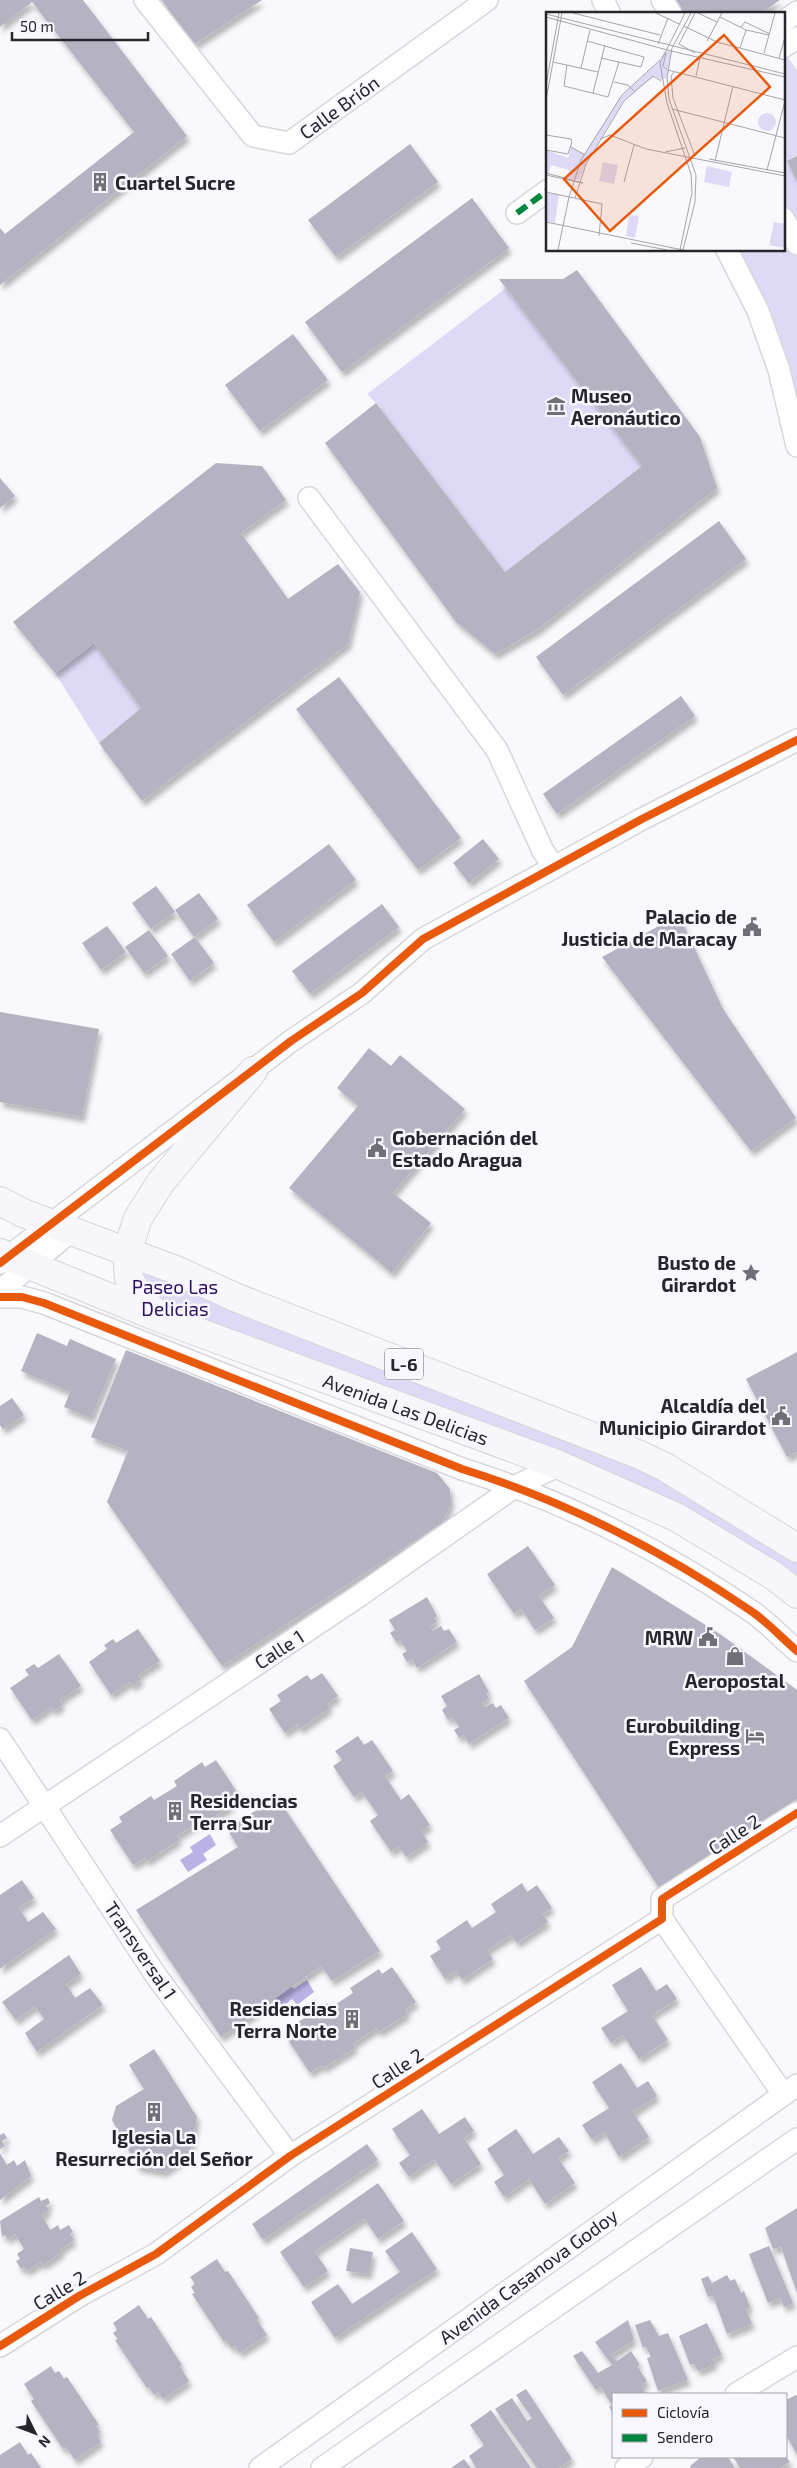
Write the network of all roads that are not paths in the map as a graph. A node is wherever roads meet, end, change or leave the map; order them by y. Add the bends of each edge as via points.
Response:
1 (145, 0) edge
2 (486, 0) edge
3 (603, 0) edge
4 (662, 0) edge
5 (609, 12) edge
6 (670, 12) edge
7 (797, 12) edge
8 (784, 21) edge
9 (797, 38) edge
10 (784, 46) edge
11 (546, 192) edge
12 (517, 212) dead end
13 (784, 220) edge
14 (797, 244) edge
15 (728, 251) edge
16 (788, 375) edge
17 (797, 443) edge
18 (309, 498) dead end
19 (797, 740) edge
20 (554, 867) junction
21 (253, 1072) junction
22 (0, 1201) edge
23 (61, 1227) junction
24 (127, 1252) junction
25 (10, 1260) edge
26 (0, 1291) edge
27 (0, 1297) edge
28 (160, 1318) junction
29 (559, 1465) junction
30 (516, 1486) junction
31 (797, 1548) edge
32 (797, 1594) edge
33 (797, 1651) edge
34 (0, 1739) edge
35 (46, 1807) junction
36 (797, 1813) edge
37 (0, 1836) edge
38 (662, 1919) junction
39 (790, 2089) edge
40 (797, 2139) edge
41 (290, 2156) junction
42 (0, 2346) edge
43 (797, 2357) edge
44 (738, 2393) edge
45 (641, 2458) edge
46 (260, 2468) edge
47 (322, 2468) edge
48 (626, 2468) edge

1 - 2 street, Calle Brión via 253,136 289,143
3 - 5 street
4 - 6 street
7 - 8 street
9 - 10 street
11 - 12 street
13 - 14 street
15 - 16 street
16 - 17 street
18 - 20 street via 497,750
19 - 20 street
20 - 21 street via 423,939 362,993 291,1041
21 - 23 street
21 - 24 main road, L-6 via 161,1182 138,1218
22 - 23 main road, Avenida Las Delicias / L-6
23 - 24 main road, Avenida Las Delicias / L-6
23 - 25 street
24 - 28 main road, L-6 via 129,1279 140,1299
24 - 31 main road, Avenida Las Delicias / L-6 via 640,1454
25 - 26 street
25 - 28 main road, Avenida Las Delicias / L-6
27 - 30 street via 22,1297 44,1303 462,1469
28 - 29 main road, Avenida Las Delicias / L-6
29 - 30 street, Calle 1
29 - 32 main road, Avenida Las Delicias / L-6 via 676,1516 774,1576
30 - 33 street via 650,1549 756,1614
30 - 35 street, Calle 1
34 - 35 street, Transversal 1
35 - 37 street, Calle 1
35 - 41 street, Transversal 1 via 157,1977
36 - 38 street, Calle 2 via 662,1899
38 - 39 street
38 - 41 street, Calle 2
39 - 46 street, Avenida Casanova Godoy
40 - 47 street, Avenida Casanova Godoy
41 - 42 street, Calle 2 via 156,2254 79,2296
43 - 44 street
45 - 48 street

